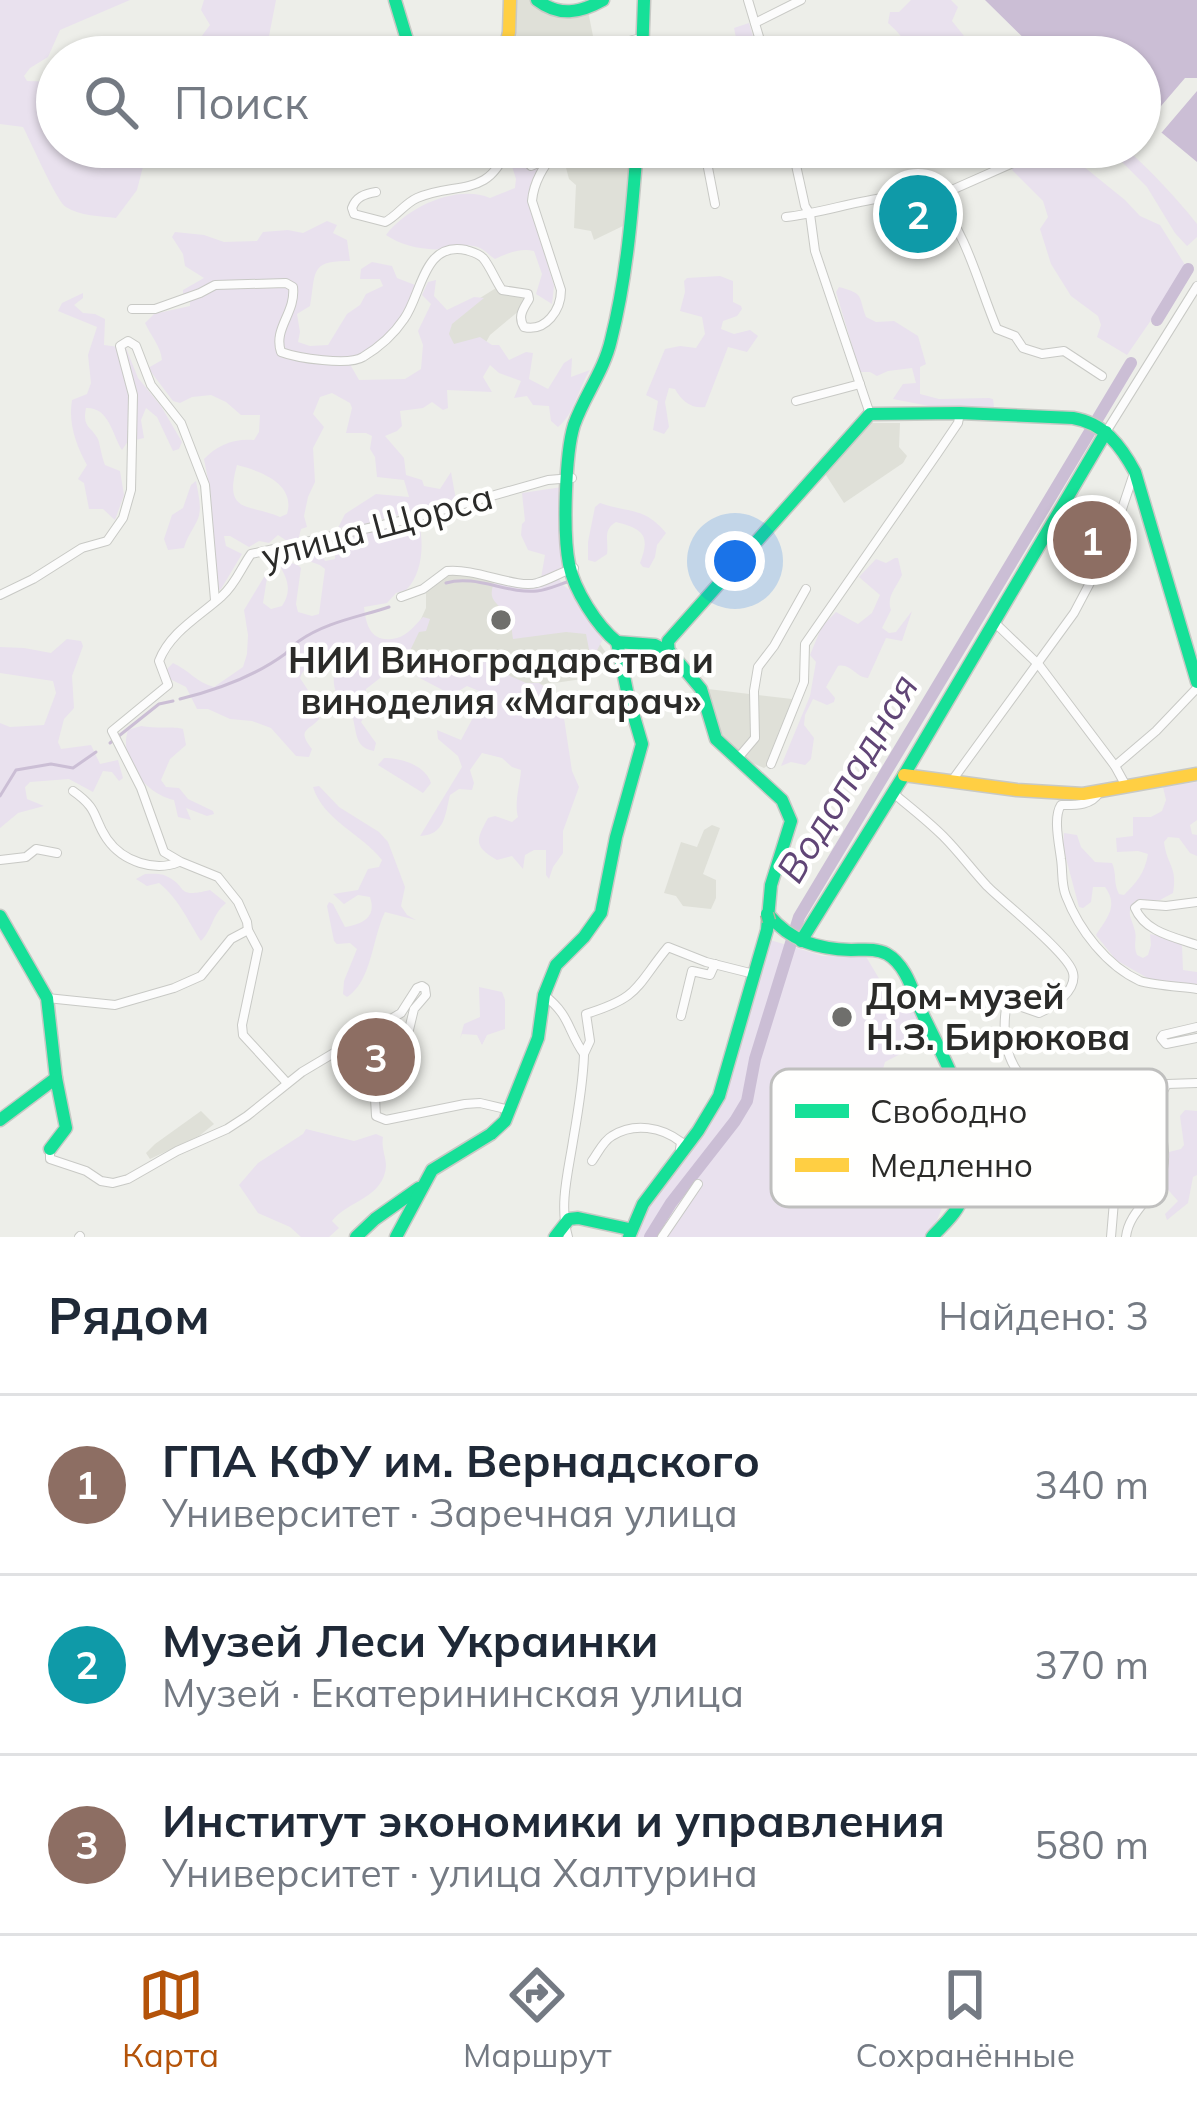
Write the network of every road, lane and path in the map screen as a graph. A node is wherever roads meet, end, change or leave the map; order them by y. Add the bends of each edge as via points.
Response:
1 (394, 0) edge
2 (510, 0) edge
3 (537, 0) edge
4 (603, 0) edge
5 (646, 0) edge
6 (748, 0) edge
7 (802, 0) edge
8 (755, 23) junction
9 (405, 36) edge
10 (509, 36) edge
11 (646, 36) edge
12 (759, 36) edge
13 (497, 168) edge
14 (542, 168) edge
15 (639, 168) edge
16 (708, 168) edge
17 (797, 168) edge
18 (1002, 168) edge
19 (376, 192) dead end
20 (936, 197) junction
21 (715, 204) dead end
22 (810, 214) junction
23 (786, 217) dead end
24 (1197, 286) edge
25 (132, 308) dead end
26 (1102, 376) dead end
27 (860, 384) junction
28 (796, 401) dead end
29 (960, 413) junction
30 (870, 414) junction
31 (1103, 431) junction
32 (1135, 472) junction
33 (571, 479) junction
34 (573, 569) junction
35 (806, 589) dead end
36 (0, 595) edge
37 (401, 597) dead end
38 (214, 600) junction
39 (993, 622) junction
40 (617, 642) junction
41 (668, 650) junction
42 (1039, 665) junction
43 (1197, 685) edge
44 (736, 759) junction
45 (771, 764) dead end
46 (1114, 766) junction
47 (1197, 774) edge
48 (904, 775) junction
49 (951, 782) junction
50 (1126, 787) junction
51 (73, 791) dead end
52 (893, 793) junction
53 (1099, 793) junction
54 (57, 853) dead end
55 (0, 860) edge
56 (181, 862) junction
57 (1197, 902) edge
58 (769, 911) junction
59 (0, 916) edge
60 (248, 930) junction
61 (797, 939) junction
62 (1197, 945) edge
63 (715, 964) junction
64 (750, 973) junction
65 (1197, 989) edge
66 (544, 995) junction
67 (47, 998) junction
68 (681, 1016) dead end
69 (1197, 1028) edge
70 (1197, 1038) edge
71 (584, 1054) junction
72 (949, 1069) edge
73 (1017, 1069) edge
74 (56, 1078) junction
75 (287, 1083) junction
76 (1197, 1083) edge
77 (1167, 1084) edge
78 (510, 1110) junction
79 (0, 1120) edge
80 (50, 1149) joint
81 (679, 1157) junction
82 (592, 1161) dead end
83 (698, 1184) dead end
84 (422, 1186) junction
85 (958, 1207) edge
86 (1114, 1207) edge
87 (1139, 1207) edge
88 (566, 1230) edge
89 (629, 1233) edge
90 (356, 1237) edge
91 (396, 1237) edge
92 (555, 1237) edge
93 (662, 1237) edge
94 (932, 1237) edge
95 (1111, 1237) edge
96 (1126, 1237) edge

1 - 9 main road
2 - 10 main road
3 - 4 main road via 570,14
5 - 11 main road
6 - 8 street
7 - 8 street
8 - 12 street
13 - 19 street via 481,182 421,196 385,222 352,208
14 - 25 street via 532,201 561,303 532,329 520,321 528,294 502,290 482,257 459,249 438,255 424,272 395,331 349,362 281,352 280,331 295,303 286,283 215,285 155,309
15 - 33 main road via 617,342 578,432
16 - 21 street
17 - 22 street
18 - 20 street
20 - 22 street
20 - 26 street via 953,218 998,329 1035,353 1064,351
22 - 23 street
22 - 27 street
24 - 31 street
27 - 28 street
27 - 30 street
29 - 30 main road
29 - 31 main road via 1086,420
29 - 45 street via 805,644 804,682
30 - 41 main road
31 - 32 main road
31 - 39 main road
32 - 42 street via 1110,545
32 - 43 main road
33 - 34 main road
33 - 38 street, улица Щорса via 251,554
34 - 37 street via 536,584 447,571
34 - 40 main road
35 - 44 street via 758,667 755,738
36 - 38 street via 107,541 123,518 131,490 133,395 121,343 128,341 181,423 205,485
38 - 56 street, улица Щорса via 164,647 159,661 168,686 112,731 161,848
39 - 42 street
39 - 48 main road
40 - 41 main road
40 - 41 main road
40 - 66 main road via 642,744 602,913 558,962
41 - 44 main road via 693,676 716,739
41 - 58 main road via 692,680 713,741 776,800 785,821
42 - 46 street
42 - 49 street
43 - 46 street
44 - 58 main road via 788,812
46 - 50 street
47 - 50 main road
48 - 49 main road
48 - 52 main road
49 - 53 main road
50 - 53 main road
51 - 56 street via 97,814 108,842 135,862
52 - 61 main road
52 - 73 street via 1073,971 1064,998 1048,1009 1006,1008 1004,1040
53 - 65 street via 1057,809 1066,896 1115,965 1138,980
54 - 55 street via 36,848
56 - 60 street via 227,886
57 - 62 street via 1136,908 1152,929
58 - 61 main road
58 - 64 main road
58 - 81 main road via 723,1085
59 - 67 main road
60 - 67 street via 201,976 173,988 115,1005
60 - 75 street via 258,949 243,1035
61 - 72 main road via 824,950 887,954
63 - 64 street
63 - 68 street via 710,975 692,971
63 - 71 street via 666,948 633,994 586,1014
64 - 81 main road via 719,1086
66 - 71 street
66 - 78 main road via 538,1038
67 - 74 main road
69 - 70 street via 1161,1038
71 - 88 street
74 - 79 main road
74 - 80 main road via 66,1128
75 - 78 street via 389,1022 422,986 426,994 406,1042 375,1098 376,1116 480,1103
75 - 80 street via 227,1129 128,1179 101,1181 50,1159
76 - 77 street
78 - 84 main road
81 - 82 street via 681,1142 642,1127 607,1138
81 - 89 main road
83 - 93 street
84 - 90 main road
84 - 91 main road
85 - 94 main road
86 - 95 street
87 - 96 street
88 - 89 main road via 578,1218
88 - 92 main road

